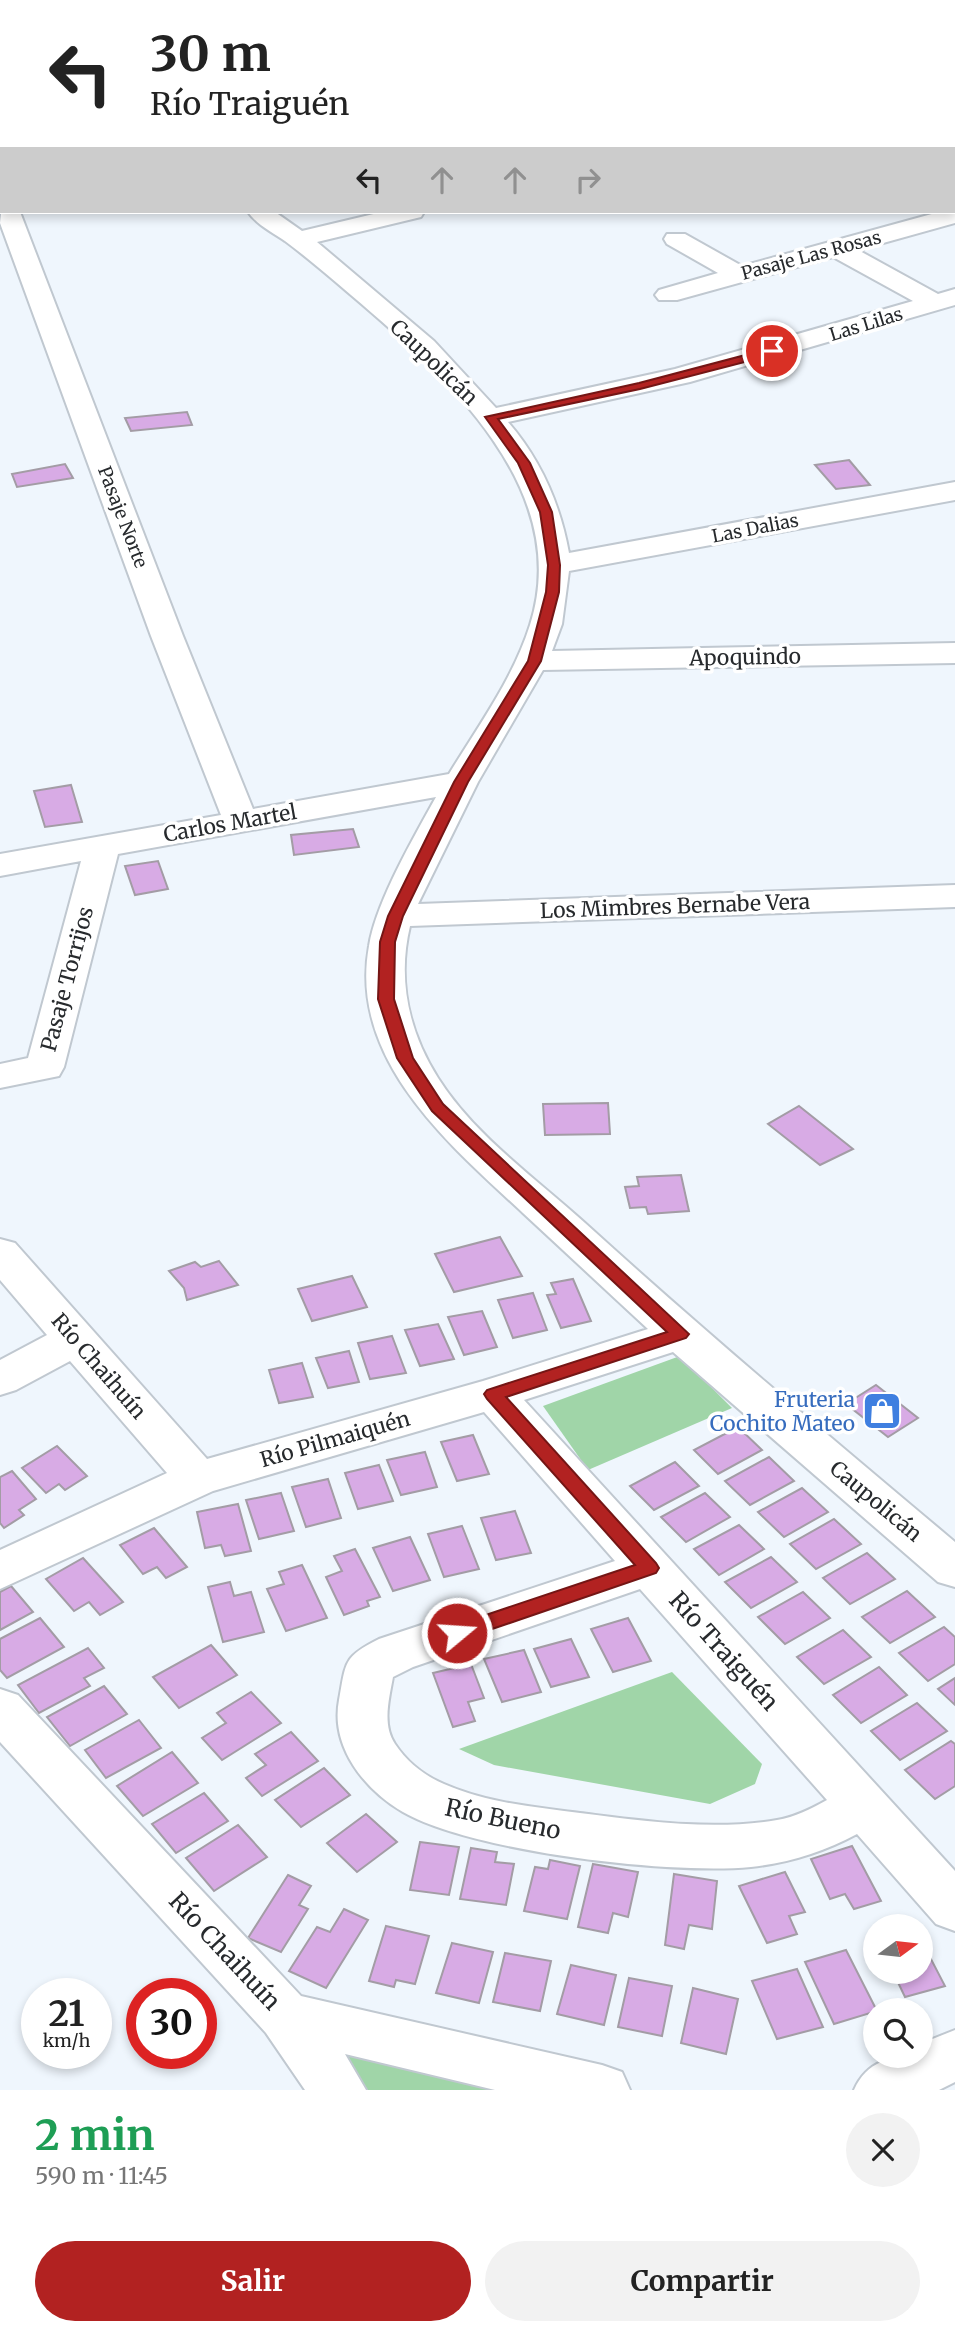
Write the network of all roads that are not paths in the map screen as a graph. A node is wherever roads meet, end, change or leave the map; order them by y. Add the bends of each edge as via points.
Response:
1 (9, 214) edge
2 (263, 214) edge
3 (404, 214) edge
4 (955, 215) edge
5 (299, 239) junction
6 (677, 239) dead end
7 (838, 248) junction
8 (739, 275) junction
9 (668, 295) dead end
10 (945, 300) edge
11 (491, 417) junction
12 (955, 491) edge
13 (554, 565) junction
14 (955, 653) edge
15 (535, 661) junction
16 (461, 782) junction
17 (241, 822) junction
18 (102, 846) junction
19 (0, 865) edge
20 (955, 896) edge
21 (395, 916) junction
22 (0, 1076) edge
23 (0, 1253) edge
24 (680, 1334) junction
25 (75, 1339) junction
26 (0, 1380) edge
27 (493, 1394) junction
28 (198, 1478) junction
29 (949, 1556) edge
30 (649, 1568) junction
31 (0, 1571) edge
32 (0, 1709) edge
33 (862, 1805) junction
34 (955, 1908) edge
35 (285, 2016) junction
36 (955, 2055) edge
37 (338, 2090) edge
38 (602, 2090) edge
39 (883, 2090) edge

1 - 17 street, Pasaje Norte
2 - 5 street, Caupolicán
3 - 5 street
4 - 7 street, Pasaje Las Rosas
5 - 11 street, Caupolicán via 408,333
6 - 8 street
7 - 8 street, Pasaje Las Rosas
7 - 10 street
8 - 9 street, Pasaje Las Rosas
10 - 11 street, Las Lilas via 680,376
11 - 13 street, Caupolicán via 537,487
12 - 13 street, Las Dalias
13 - 15 street, Caupolicán via 548,618
14 - 15 street, Apoquindo
15 - 16 street, Caupolicán
16 - 17 street, Carlos Martel
16 - 21 street, Caupolicán
17 - 18 street, Carlos Martel
18 - 19 street, Carlos Martel
18 - 22 street, Pasaje Torrijos via 45,1067
20 - 21 street, Los Mimbres Bernabe Vera
21 - 24 street, Caupolicán via 387,942 386,999 401,1048 419,1083 459,1131
23 - 25 street, Río Chaihuín
24 - 27 street, Río Pilmaiquén
24 - 29 street, Caupolicán
25 - 26 street
25 - 28 street, Río Chaihuín
27 - 28 street, Río Pilmaiquén
27 - 30 street, Río Traiguén
28 - 31 street, Río Pilmaiquén
30 - 33 street, Río Traiguén
30 - 33 street, Río Bueno via 396,1653 370,1666 361,1716 379,1762 397,1782 447,1810 647,1843 725,1847 778,1842 834,1822
32 - 35 street, Río Chaihuín
33 - 34 street, Río Traiguén
35 - 37 street
35 - 38 street, Río Chaihuín
36 - 39 street

